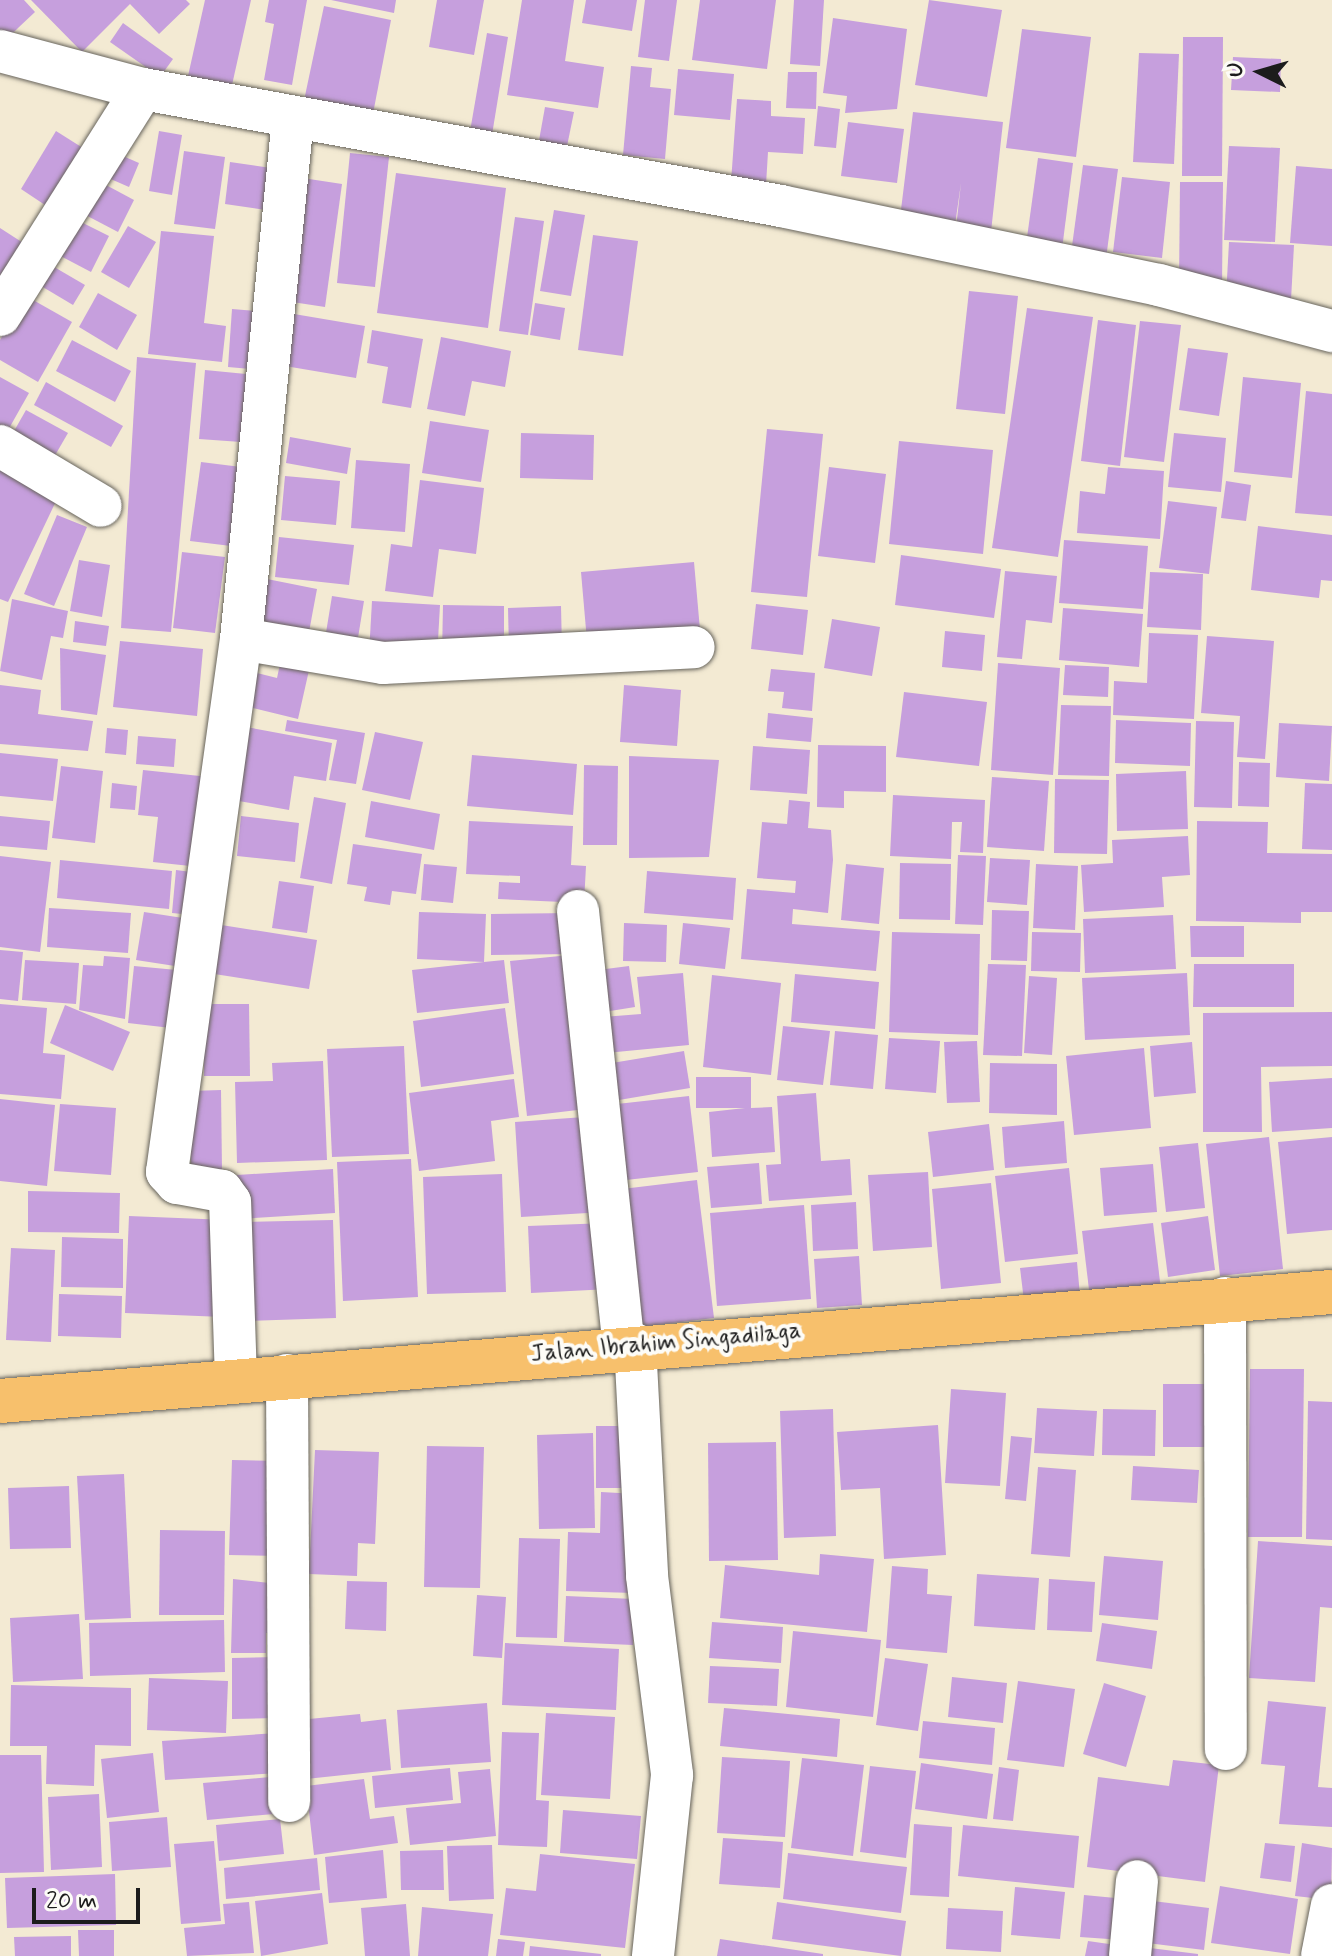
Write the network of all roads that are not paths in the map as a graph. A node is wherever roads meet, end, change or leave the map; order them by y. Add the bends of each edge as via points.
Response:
1 (0, 51) edge
2 (143, 89) junction
3 (293, 118) junction
4 (0, 315) edge
5 (1332, 331) edge
6 (0, 446) edge
7 (101, 506) dead end
8 (241, 639) junction
9 (694, 647) dead end
10 (578, 911) dead end
11 (1332, 1292) edge
12 (1225, 1298) junction
13 (629, 1345) junction
14 (287, 1375) junction
15 (236, 1380) junction
16 (0, 1401) edge
17 (1226, 1749) dead end
18 (289, 1801) dead end
19 (1137, 1881) dead end
20 (1332, 1905) edge
21 (653, 1956) edge
22 (1130, 1956) edge
23 (1322, 1956) edge

1 - 2 street
2 - 3 street
2 - 4 street
3 - 5 street via 781,206 1159,285
3 - 8 street
6 - 7 street
8 - 9 street via 383,663
8 - 15 street via 167,1172 177,1183 222,1191 230,1202
10 - 13 street
11 - 12 highway, Jalan Ibrahim Singadilaga
12 - 13 highway, Jalan Ibrahim Singadilaga
12 - 17 street
13 - 14 highway, Jalan Ibrahim Singadilaga
13 - 21 street via 647,1576 672,1775
14 - 15 highway, Jalan Ibrahim Singadilaga
14 - 18 street
15 - 16 highway, Jalan Ibrahim Singadilaga
19 - 22 street
20 - 23 street

